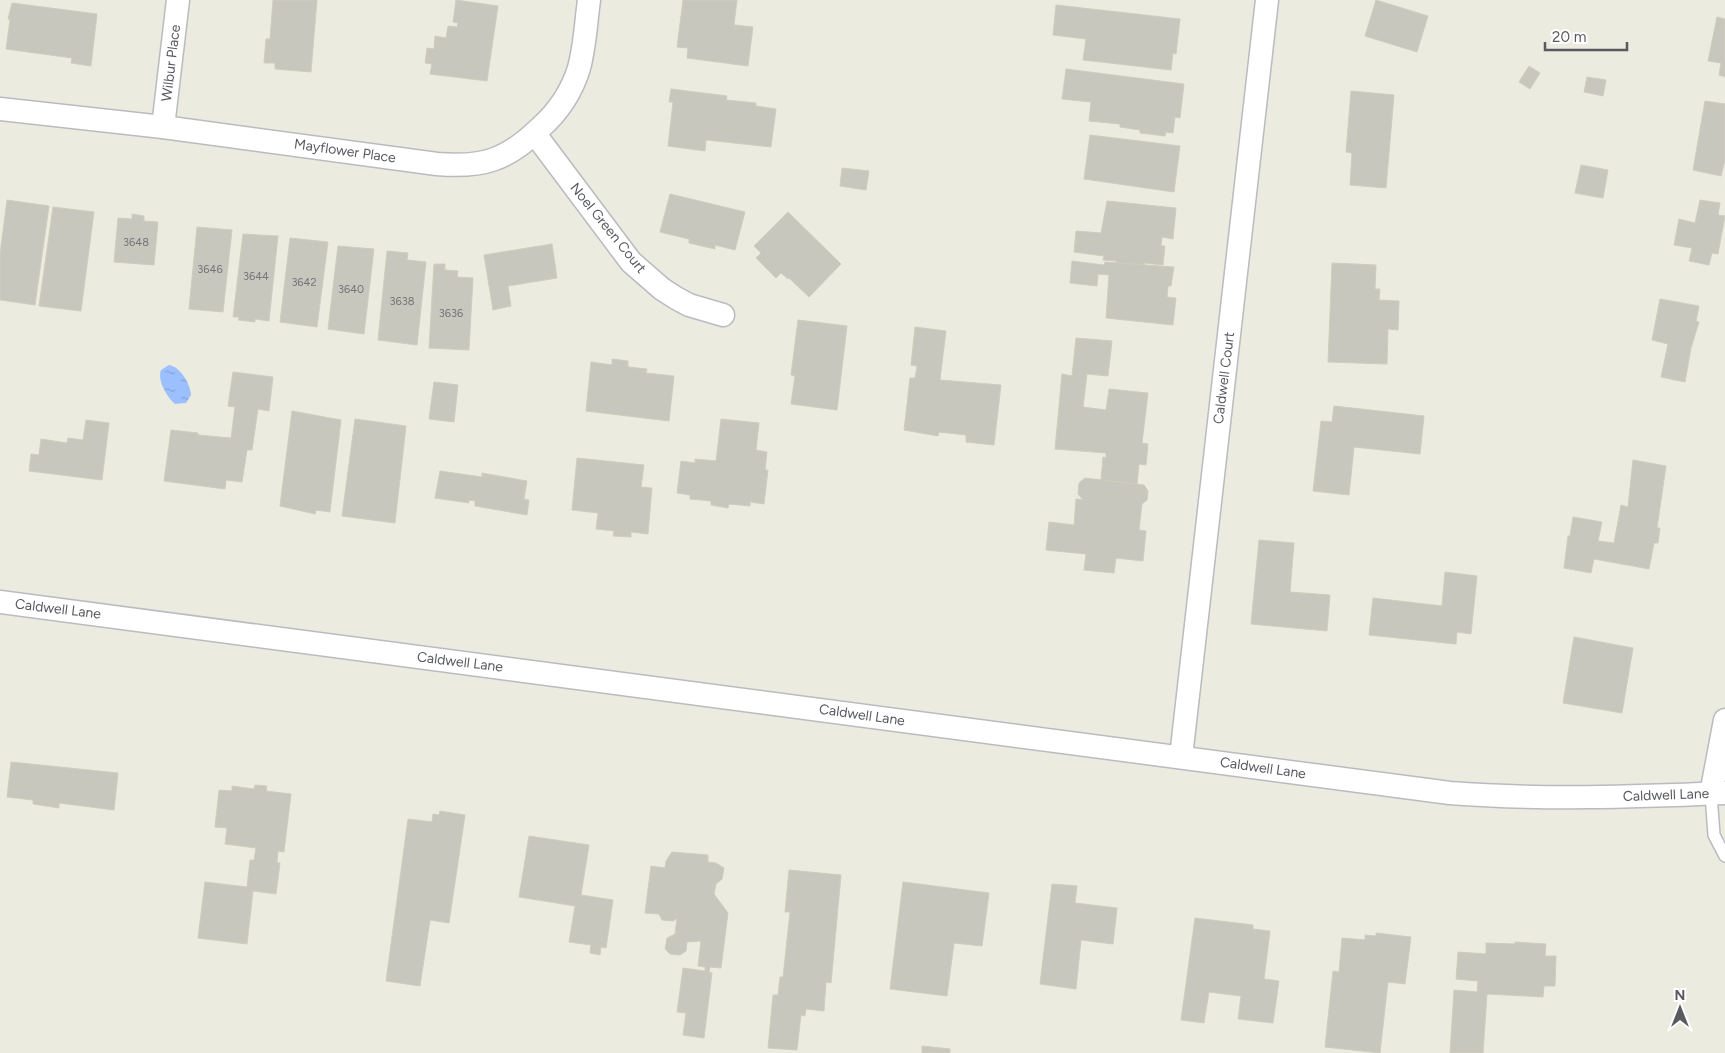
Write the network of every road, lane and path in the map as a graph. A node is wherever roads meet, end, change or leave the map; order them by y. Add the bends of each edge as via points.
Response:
1 (178, 0) edge
2 (589, 0) edge
3 (1268, 0) edge
4 (0, 109) edge
5 (163, 127) junction
6 (535, 134) junction
7 (723, 315) dead end
8 (0, 602) edge
9 (1725, 720) edge
10 (1181, 757) junction
11 (1718, 793) edge
12 (1725, 856) edge

1 - 5 street, Wilbur Place
2 - 6 street, Mayflower Place via 578,68 571,86 561,105
3 - 10 street, Caldwell Court
4 - 5 street, Mayflower Place
5 - 6 street, Mayflower Place via 465,166 513,152
6 - 7 street, Noel Green Court via 631,262 662,290 689,305
8 - 10 street, Caldwell Lane
9 - 11 street
10 - 11 street, Caldwell Lane via 1486,796 1572,798
11 - 12 lane via 1714,834

